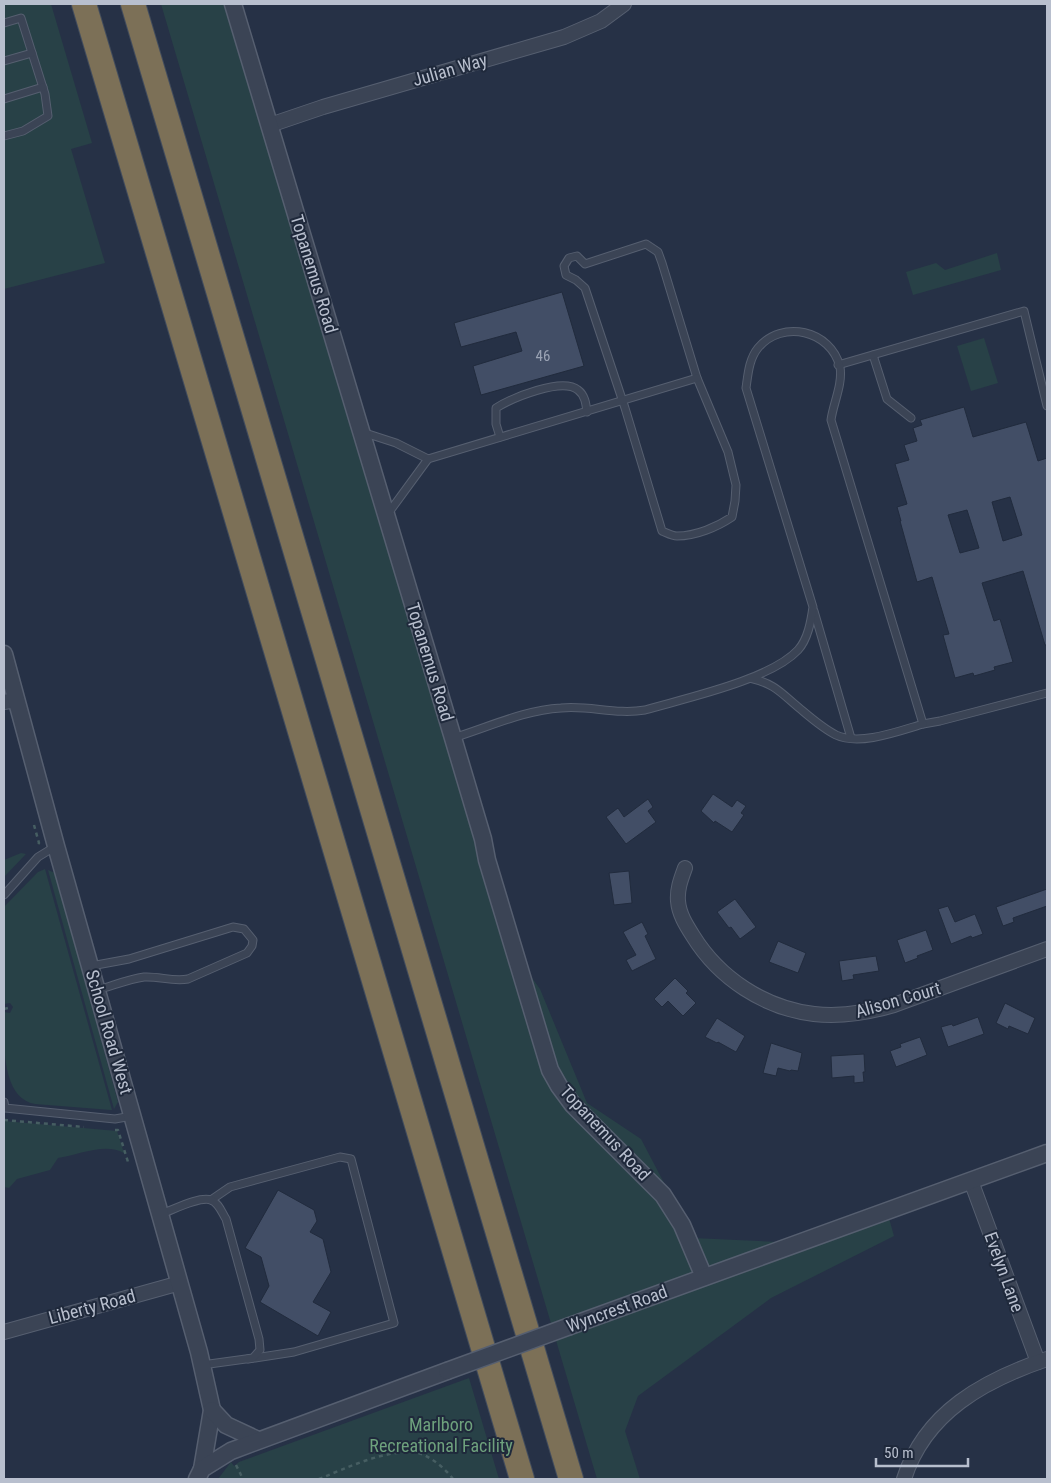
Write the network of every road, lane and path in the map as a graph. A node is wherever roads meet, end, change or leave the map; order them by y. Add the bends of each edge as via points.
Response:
1 (84, 4) edge
2 (133, 4) edge
3 (234, 4) edge
4 (624, 4) edge
5 (4, 23) edge
6 (32, 53) junction
7 (4, 62) edge
8 (43, 87) junction
9 (4, 99) edge
10 (270, 125) junction
11 (4, 136) edge
12 (873, 354) junction
13 (838, 365) junction
14 (697, 378) junction
15 (623, 400) junction
16 (1047, 406) edge
17 (587, 412) junction
18 (911, 418) dead end
19 (361, 432) junction
20 (500, 437) junction
21 (428, 459) junction
22 (386, 516) junction
23 (813, 607) junction
24 (4, 654) edge
25 (750, 678) junction
26 (1047, 693) edge
27 (10, 701) edge
28 (923, 724) junction
29 (453, 738) junction
30 (850, 738) junction
31 (34, 825) dead end
32 (56, 846) junction
33 (33, 849) dead end
34 (685, 868) dead end
35 (4, 895) edge
36 (1047, 949) edge
37 (90, 966) junction
38 (97, 990) junction
39 (8, 1008) dead end
40 (4, 1009) edge
41 (4, 1102) edge
42 (132, 1116) junction
43 (4, 1120) edge
44 (90, 1127) dead end
45 (109, 1129) dead end
46 (1047, 1153) edge
47 (128, 1162) dead end
48 (971, 1181) junction
49 (211, 1200) junction
50 (160, 1214) junction
51 (704, 1277) junction
52 (180, 1283) junction
53 (4, 1332) edge
54 (248, 1359) junction
55 (1042, 1360) edge
56 (202, 1365) junction
57 (212, 1410) junction
58 (258, 1440) junction
59 (234, 1458) dead end
60 (199, 1474) edge
61 (243, 1479) edge
62 (319, 1479) edge
63 (453, 1479) edge
64 (522, 1479) edge
65 (571, 1479) edge
66 (904, 1479) edge

1 - 64 highway
2 - 65 highway
3 - 10 street, Topanemus Road
4 - 10 street, Julian Way via 601,20 564,36
5 - 6 lane via 21,18
6 - 7 lane
6 - 8 lane
8 - 9 lane
8 - 11 lane via 48,116
10 - 19 street, Topanemus Road
12 - 13 lane
12 - 16 lane via 1024,311
12 - 18 lane via 887,399
13 - 23 lane via 834,352 822,340 804,332 787,331 769,338 757,350 748,368 746,388
13 - 28 lane via 839,387 831,420
14 - 15 lane
14 - 15 lane via 728,452 736,485 732,517 721,525 692,534 675,536 662,531
14 - 15 lane via 658,252 646,244 585,264 577,256 569,258 564,266 566,275 585,288
15 - 17 lane
17 - 20 lane
17 - 20 lane via 579,391 569,386 555,386 507,401 496,408
19 - 21 lane via 396,443
19 - 22 street, Topanemus Road
20 - 21 lane
21 - 22 lane
22 - 29 street, Topanemus Road
23 - 25 lane via 810,625 799,649
23 - 30 lane
24 - 27 street, School Road West
25 - 29 lane via 630,713 563,707 536,710
25 - 30 lane via 778,689 821,726 838,736
26 - 28 lane
27 - 32 street, School Road West
28 - 30 lane via 861,739
29 - 51 street, Topanemus Road via 550,1070 573,1105 663,1195 682,1225
31 - 33 path via 39,843
32 - 35 lane via 38,857
32 - 37 street, School Road West
34 - 36 street, Alison Court via 678,904 701,949 740,986 792,1010 831,1015 872,1011
37 - 38 street, School Road West
37 - 38 lane via 129,959 234,928 244,929 253,940 247,953 188,979 142,977
38 - 42 street, School Road West
39 - 40 path
41 - 42 lane via 5,1108 115,1119
42 - 50 street, School Road West
43 - 44 path
45 - 47 path via 118,1130
46 - 48 street, Wyncrest Road
48 - 51 street, Wyncrest Road
48 - 55 street, Evelyn Lane
49 - 50 lane via 198,1200
49 - 54 lane via 219,1206 226,1219 259,1339 260,1350
49 - 54 lane via 230,1187 340,1158 351,1159 394,1323 294,1352
50 - 52 street, School Road West
51 - 58 street, Wyncrest Road, bridge
52 - 53 street, Liberty Road
52 - 56 street, School Road West
54 - 56 lane
55 - 66 street via 988,1383 960,1401 923,1441
56 - 57 street, School Road West
57 - 58 street via 226,1425
57 - 60 street, School Road West
58 - 60 street, Wyncrest Road via 231,1451
59 - 61 path
62 - 63 path via 387,1454 414,1452 439,1465

